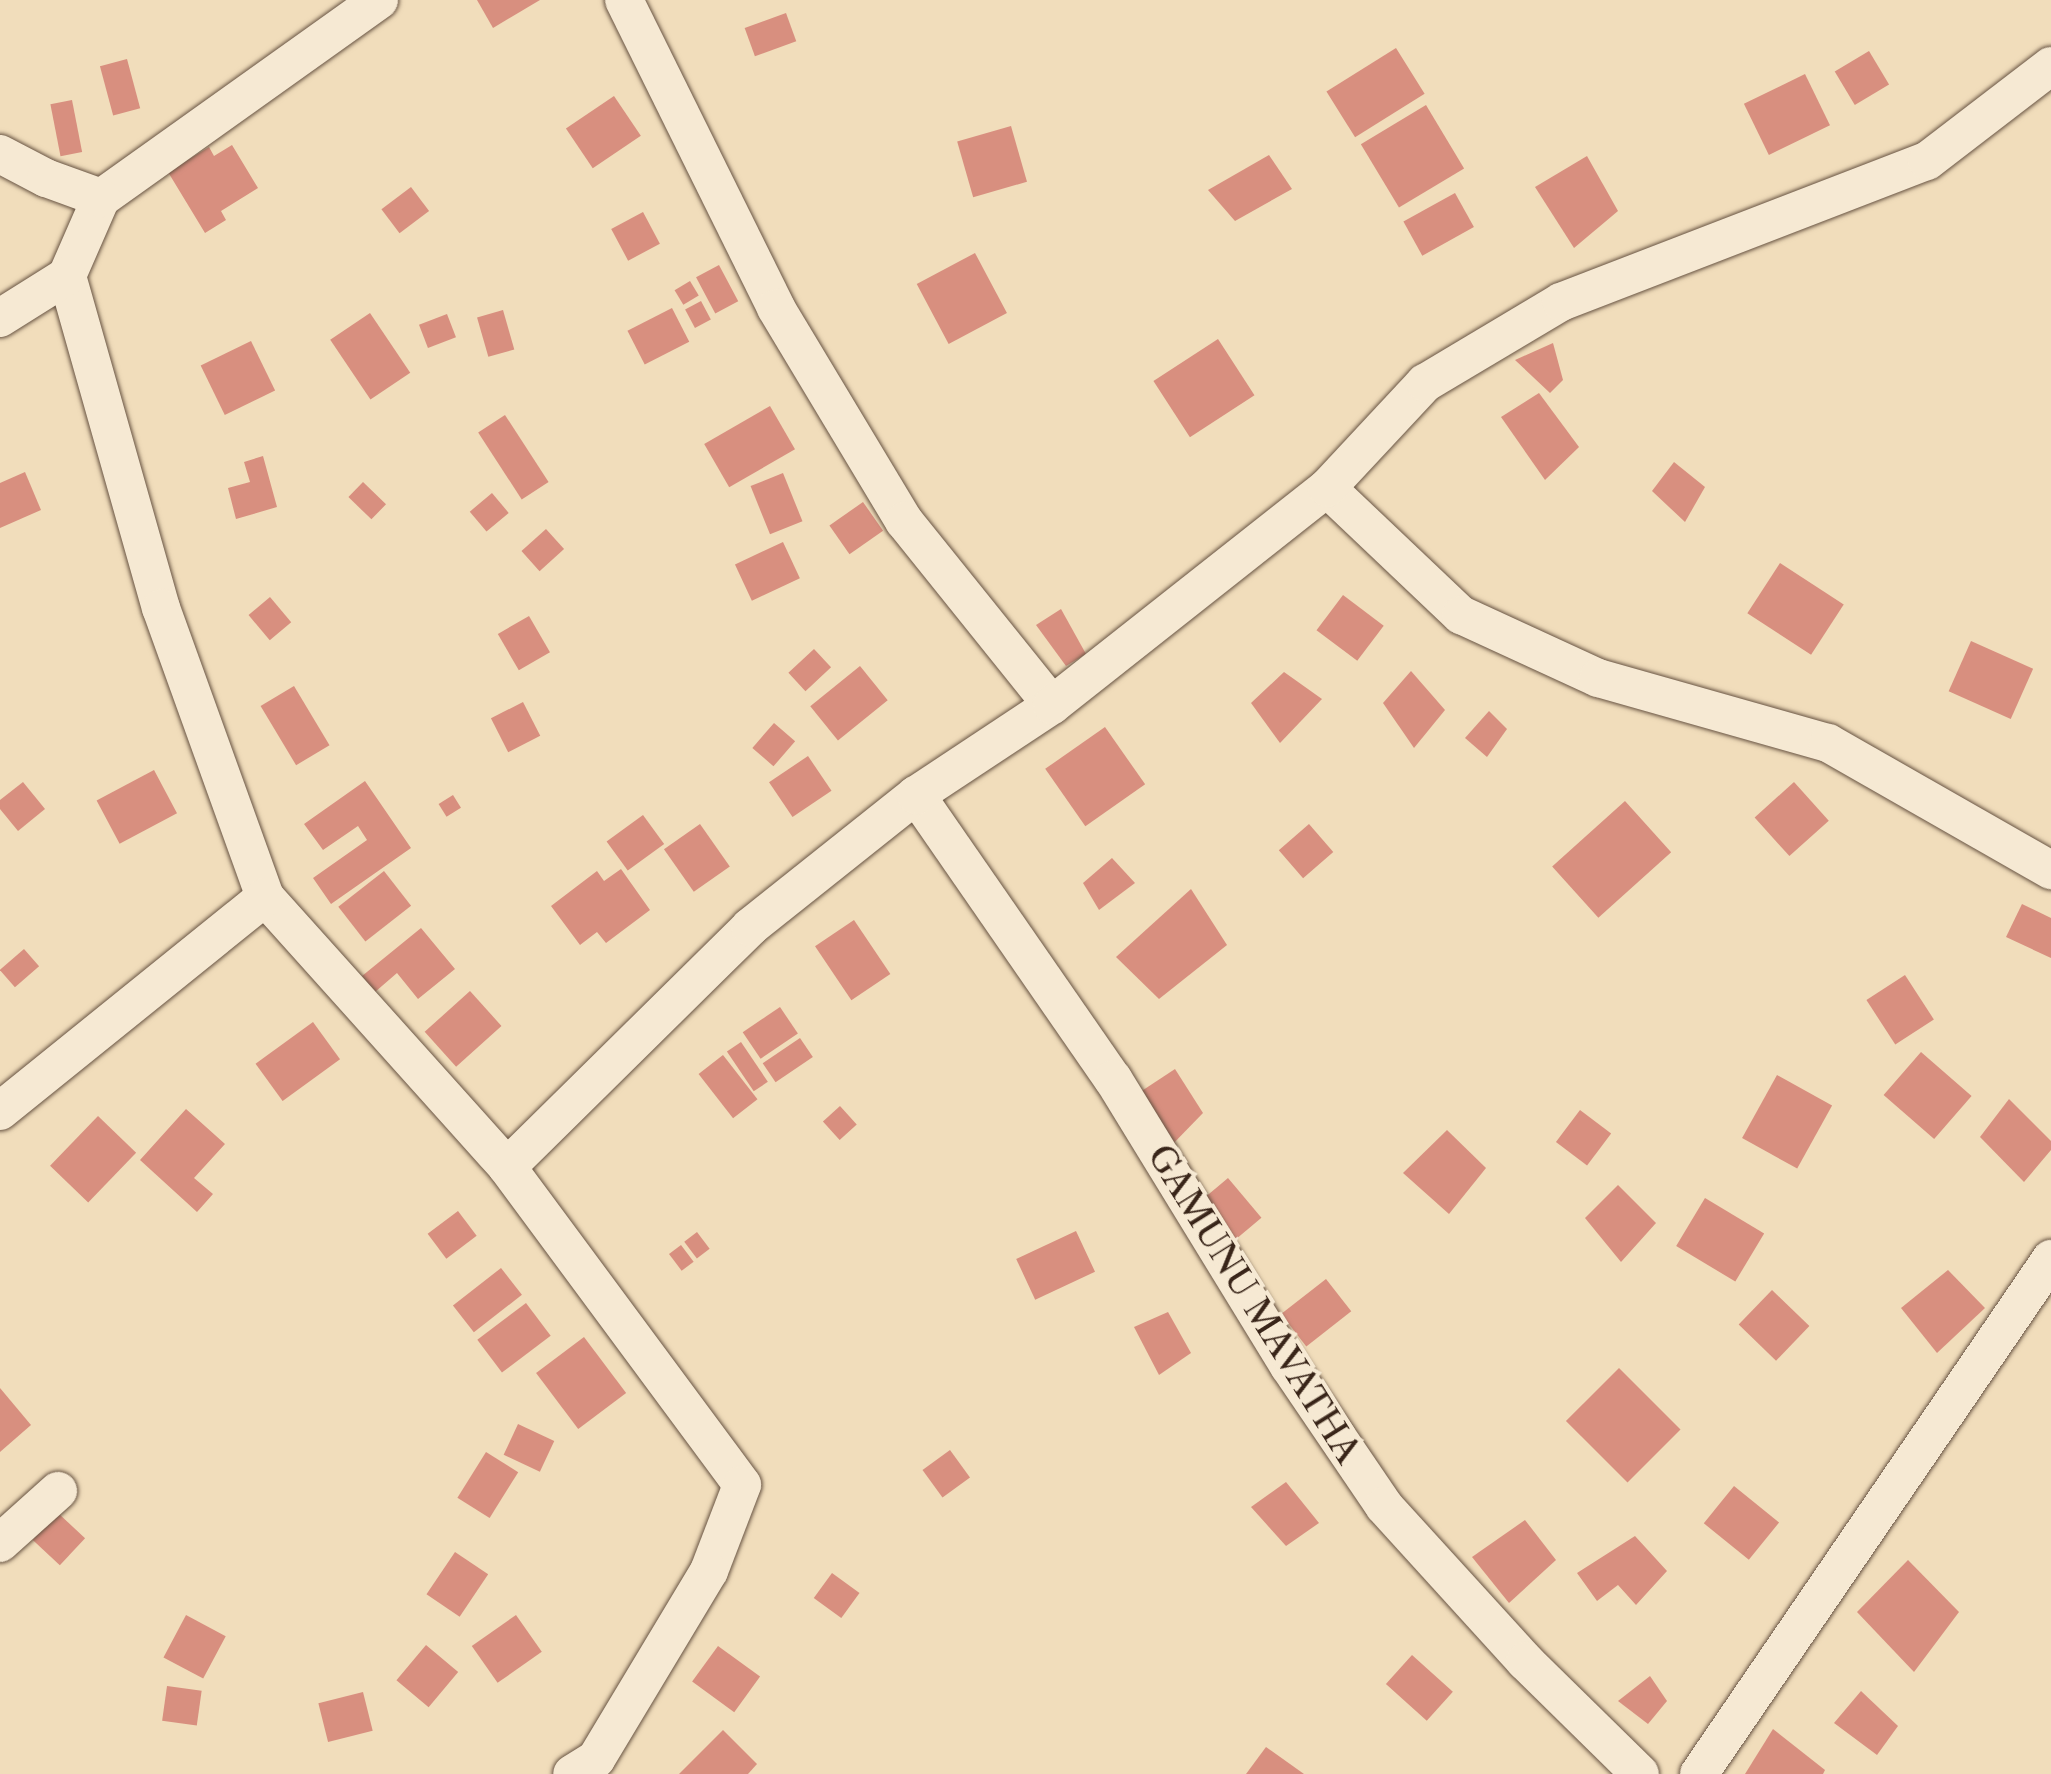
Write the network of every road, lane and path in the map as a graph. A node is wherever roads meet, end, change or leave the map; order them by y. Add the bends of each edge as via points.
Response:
1 (379, 0) edge
2 (624, 0) edge
3 (2051, 66) edge
4 (0, 154) edge
5 (101, 198) junction
6 (67, 276) junction
7 (0, 318) edge
8 (1327, 488) junction
9 (1052, 705) junction
10 (916, 796) junction
11 (2051, 870) edge
12 (265, 898) junction
13 (0, 1111) edge
14 (507, 1167) junction
15 (2051, 1260) edge
16 (58, 1491) dead end
17 (0, 1543) edge
18 (592, 1769) edge
19 (1640, 1774) edge
20 (1699, 1774) edge

1 - 5 street
2 - 9 street via 776,308 904,521
3 - 8 street via 1927,161 1561,302 1424,383
4 - 5 street
5 - 6 street
6 - 7 street
6 - 12 street via 161,608
8 - 9 street
8 - 11 street via 1461,616 1598,678 1828,743
9 - 10 street
10 - 14 street via 750,927
10 - 19 street, GAMUNU MAVATHA via 1113,1079 1289,1366 1384,1506 1525,1661
12 - 13 street
12 - 14 street
14 - 18 street via 742,1486 709,1571
15 - 20 street
16 - 17 street

